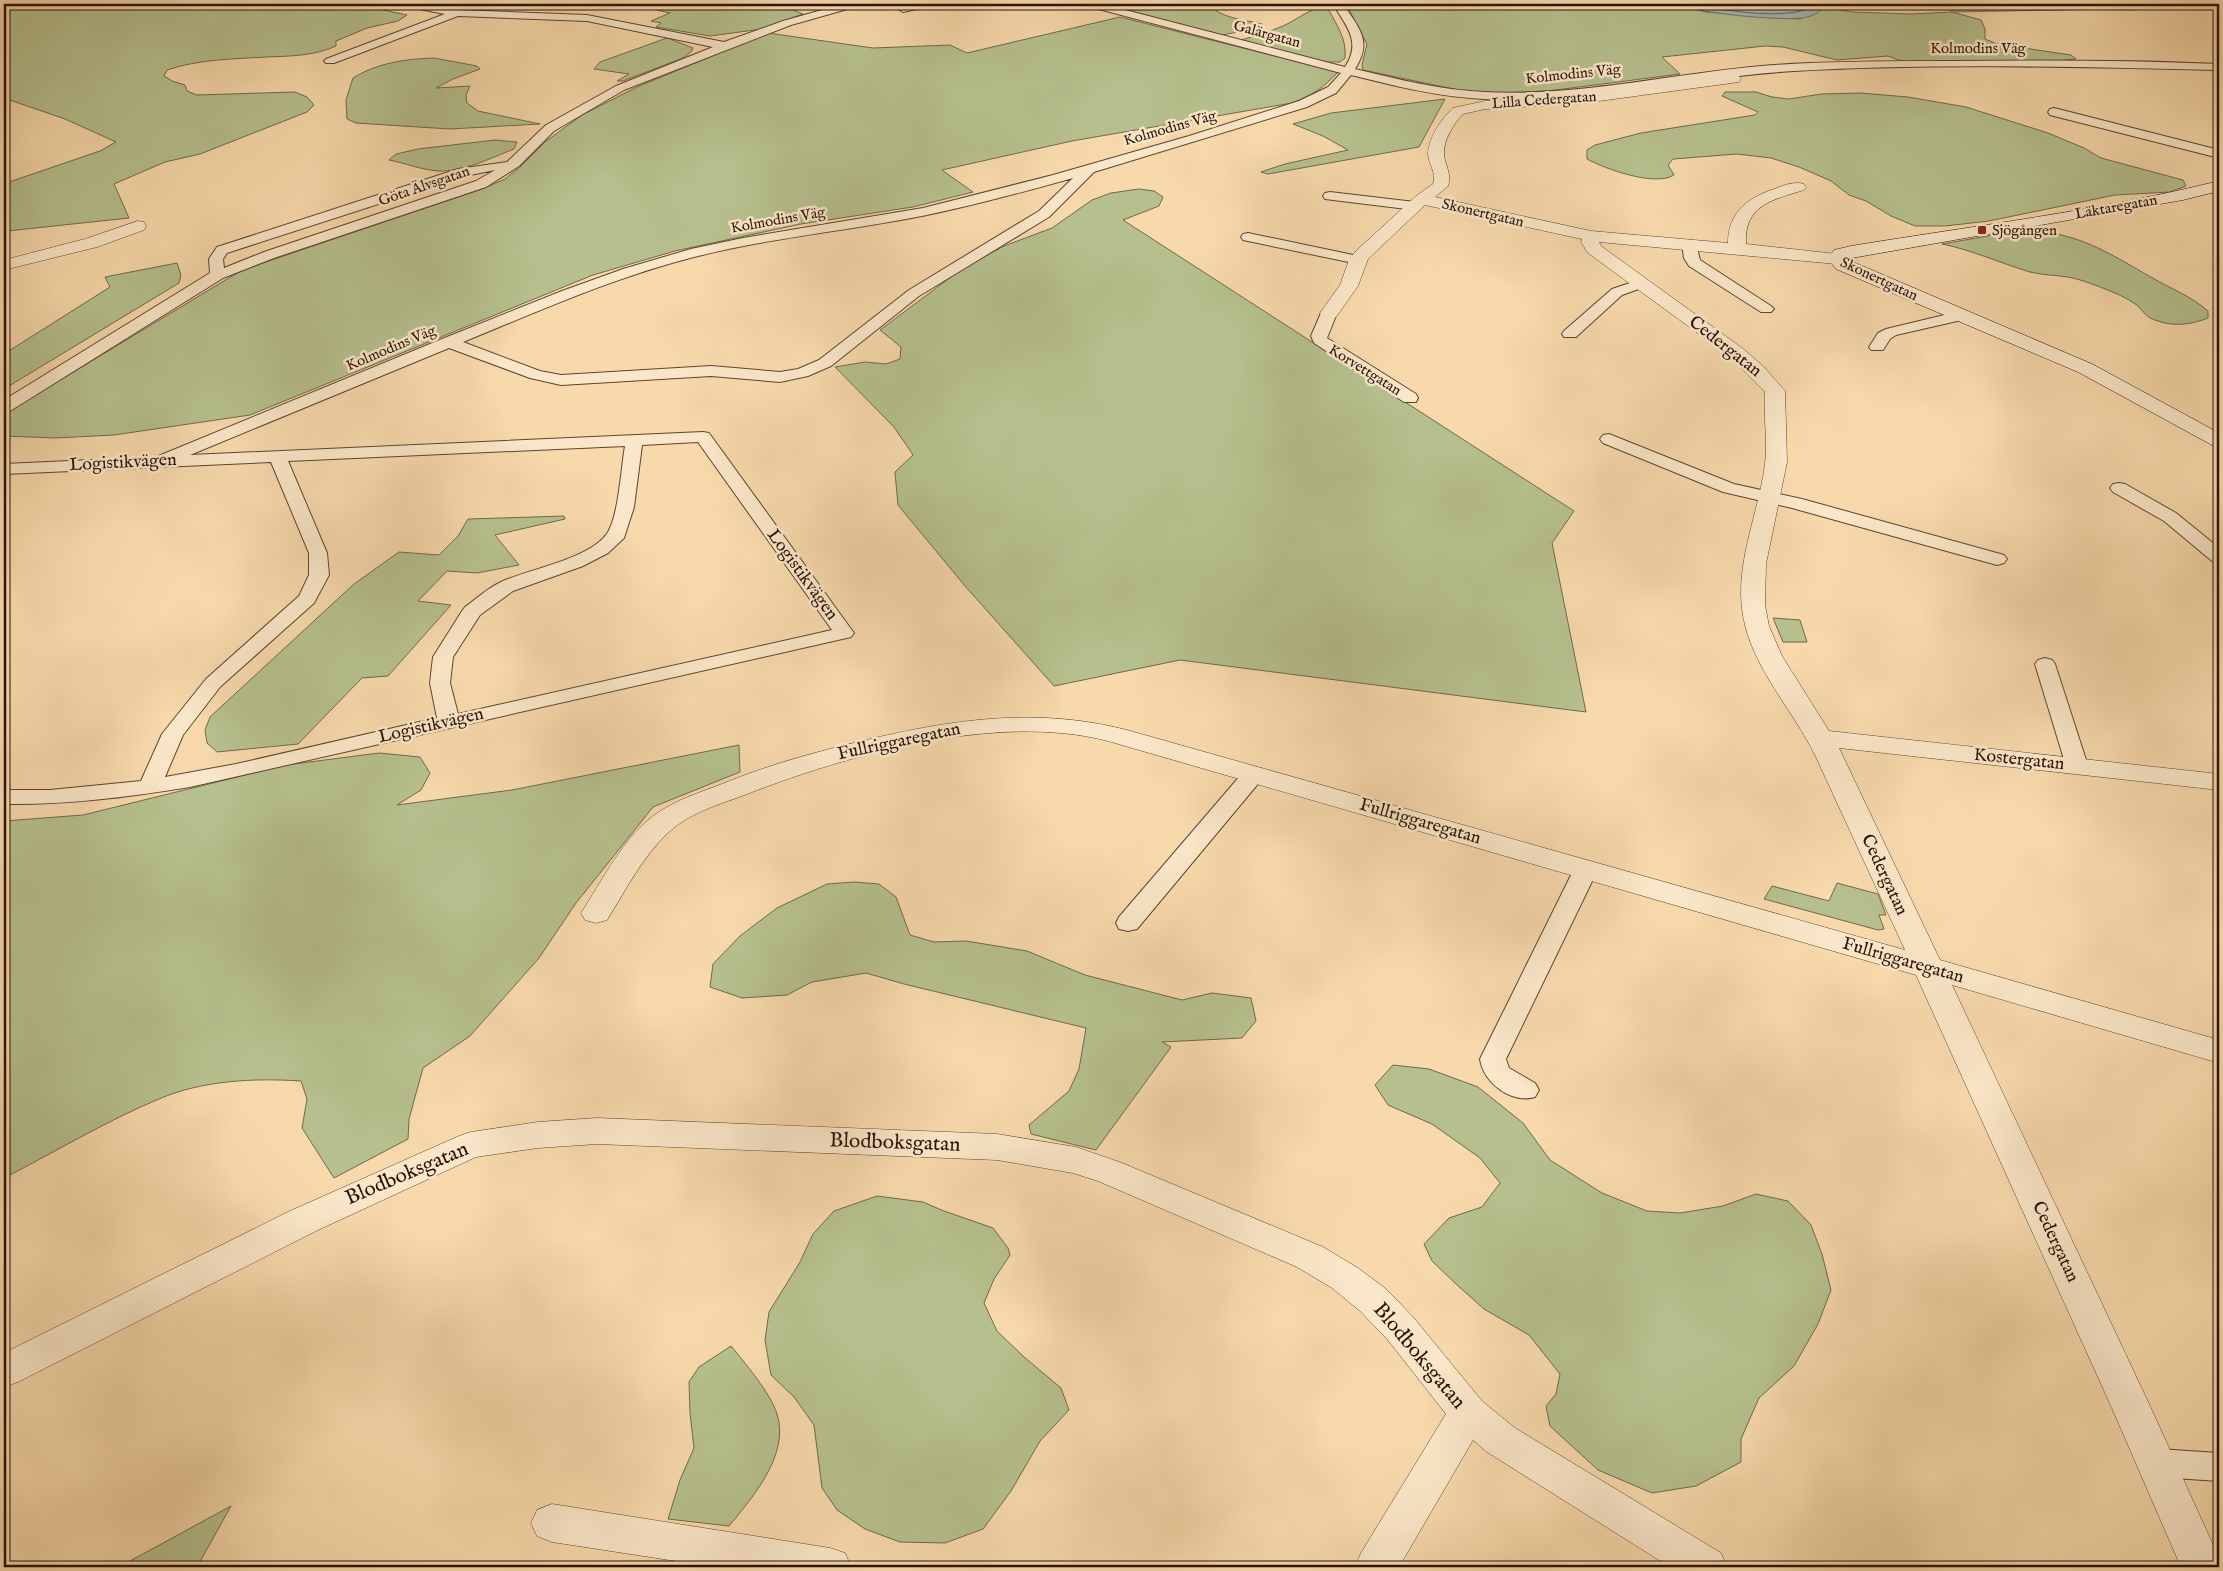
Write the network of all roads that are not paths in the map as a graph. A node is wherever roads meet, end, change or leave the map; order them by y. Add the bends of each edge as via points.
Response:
1 (409, 4) edge
2 (854, 4) edge
3 (926, 4) edge
4 (1338, 4) edge
5 (1101, 5) edge
6 (903, 9) dead end
7 (458, 13) junction
8 (725, 46) junction
9 (330, 61) dead end
10 (2219, 67) edge
11 (1348, 71) junction
12 (1734, 79) dead end
13 (2054, 112) dead end
14 (2219, 154) edge
15 (514, 163) junction
16 (1089, 168) junction
17 (1798, 186) dead end
18 (2219, 186) edge
19 (1330, 196) dead end
20 (1419, 203) junction
21 (138, 226) dead end
22 (1591, 236) junction
23 (1248, 237) dead end
24 (1689, 244) junction
25 (1737, 249) junction
26 (1837, 259) junction
27 (1358, 260) junction
28 (4, 265) edge
29 (218, 275) junction
30 (1639, 284) junction
31 (1766, 309) dead end
32 (1329, 313) joint
33 (1961, 316) junction
34 (1570, 334) dead end
35 (448, 342) junction
36 (1877, 347) dead end
37 (1410, 398) dead end
38 (4, 407) edge
39 (1609, 439) dead end
40 (634, 440) junction
41 (2219, 441) edge
42 (277, 456) junction
43 (161, 461) junction
44 (4, 469) edge
45 (2119, 488) dead end
46 (1769, 498) junction
47 (2219, 557) edge
48 (1997, 559) dead end
49 (2045, 664) dead end
50 (449, 722) junction
51 (1819, 738) junction
52 (2077, 766) junction
53 (1254, 774) junction
54 (2219, 782) edge
55 (152, 785) junction
56 (4, 797) edge
57 (1586, 870) junction
58 (596, 913) dead end
59 (1128, 923) dead end
60 (1929, 968) junction
61 (2219, 1051) edge
62 (1525, 1090) dead end
63 (4, 1371) edge
64 (1468, 1413) junction
65 (2158, 1463) junction
66 (2219, 1466) edge
67 (552, 1523) dead end
68 (830, 1567) edge
69 (1376, 1567) edge
70 (1706, 1567) edge
71 (2202, 1567) edge

1 - 7 lane
2 - 8 lane, Göta Älvsgatan
3 - 6 lane
4 - 11 lane via 1360,48 1358,59
5 - 11 lane, Galärgatan
7 - 8 lane via 579,18
7 - 9 lane
8 - 15 lane, Göta Älvsgatan via 620,88 565,118 538,138
10 - 11 lane, Kolmodins Väg via 1904,63 1772,69 1557,94 1503,96 1432,90
11 - 16 lane, Kolmodins Väg via 1332,90 1304,104
12 - 20 street, Lilla Cedergatan via 1577,100 1464,109 1452,116 1442,133 1436,153 1442,173 1440,186
13 - 14 lane
15 - 29 lane, Göta Älvsgatan via 498,175 461,192
15 - 29 lane via 463,172 222,250 216,256
16 - 35 lane, Kolmodins Väg via 923,212 815,229 691,254 567,294
16 - 35 lane via 1044,214 914,293 826,363 802,373 780,377 711,371 561,380
17 - 25 street via 1771,194 1749,207 1735,233
18 - 26 street, Läktaregatan via 2123,206 1851,251 1840,254
19 - 20 lane
20 - 22 street, Skonertgatan
20 - 27 street, Korvettgatan
21 - 28 street
22 - 24 street, Skonertgatan
22 - 30 street, Cedergatan via 1594,249
23 - 27 lane
24 - 25 street, Skonertgatan
24 - 31 lane via 1694,264
25 - 26 street, Skonertgatan
26 - 33 street, Skonertgatan via 1842,265
27 - 32 street, Korvettgatan via 1349,286
29 - 38 lane, Göta Älvsgatan
30 - 34 lane via 1617,292
30 - 46 street, Cedergatan via 1735,351 1775,391 1776,462
32 - 37 lane, Korvettgatan via 1319,336 1324,344
33 - 36 lane via 1891,332
33 - 41 street, Skonertgatan via 2085,368
35 - 43 lane, Kolmodins Väg
39 - 46 lane via 1729,488
40 - 42 lane, Logistikvägen
40 - 50 lane via 625,507 617,534 601,549 576,562 506,587 472,611 443,657 440,683
40 - 50 lane, Logistikvägen via 703,437 844,633
42 - 43 lane, Logistikvägen
42 - 55 lane via 318,553 319,575 307,599 213,683 173,734
43 - 44 lane, Logistikvägen
45 - 47 lane via 2170,517
46 - 48 lane
46 - 51 street, Cedergatan via 1753,573 1757,624 1766,650
49 - 52 lane
50 - 55 lane, Logistikvägen
51 - 52 street, Kostergatan
51 - 60 street, Cedergatan
52 - 54 street, Kostergatan
53 - 57 street, Fullriggaregatan
53 - 58 street, Fullriggaregatan via 1099,730 1006,724 957,729 790,767 687,808 658,826 643,843
53 - 59 lane
55 - 56 lane, Logistikvägen via 88,795
57 - 60 street, Fullriggaregatan
57 - 62 lane via 1493,1059 1493,1067 1501,1076
60 - 61 street, Fullriggaregatan
60 - 65 street, Cedergatan
63 - 64 street, Blodboksgatan via 303,1221 471,1145 538,1135 597,1131 997,1147 1076,1160 1299,1252 1345,1278 1373,1300 1400,1328
64 - 69 street
64 - 70 street, Blodboksgatan via 1502,1440
65 - 66 lane
65 - 71 street, Cedergatan
67 - 68 street

